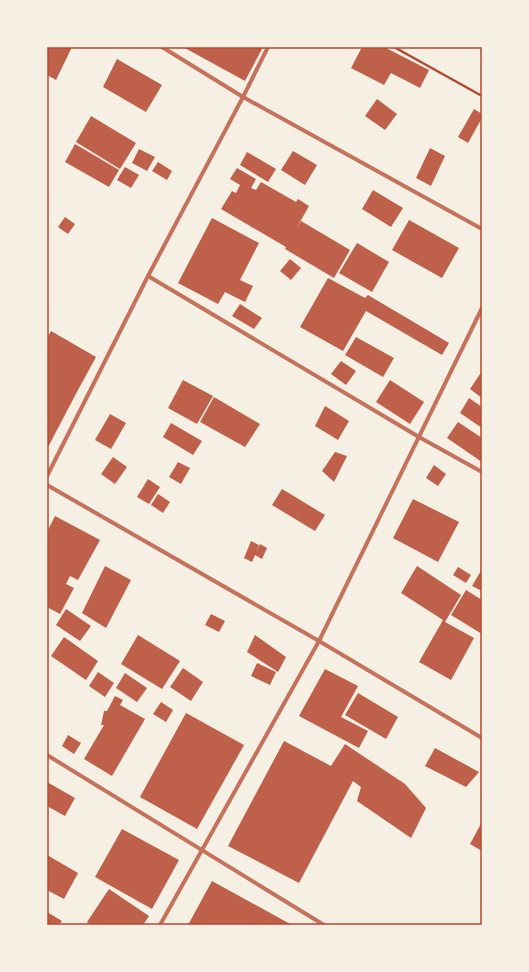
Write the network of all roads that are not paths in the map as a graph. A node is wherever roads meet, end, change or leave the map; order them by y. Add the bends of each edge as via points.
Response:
1 (162, 47) edge
2 (268, 47) edge
3 (243, 97) junction
4 (482, 229) edge
5 (148, 276) junction
6 (482, 308) edge
7 (419, 437) junction
8 (482, 472) edge
9 (47, 476) edge
10 (47, 485) edge
11 (319, 641) junction
12 (482, 738) edge
13 (47, 755) edge
14 (202, 851) junction
15 (160, 925) edge
16 (324, 925) edge

1 - 3 street
2 - 3 street
3 - 4 street
3 - 5 street
5 - 7 street
5 - 9 street
6 - 7 street
7 - 8 street
7 - 11 street
10 - 11 street
11 - 12 street
11 - 14 street
13 - 14 street
14 - 15 street
14 - 16 street

